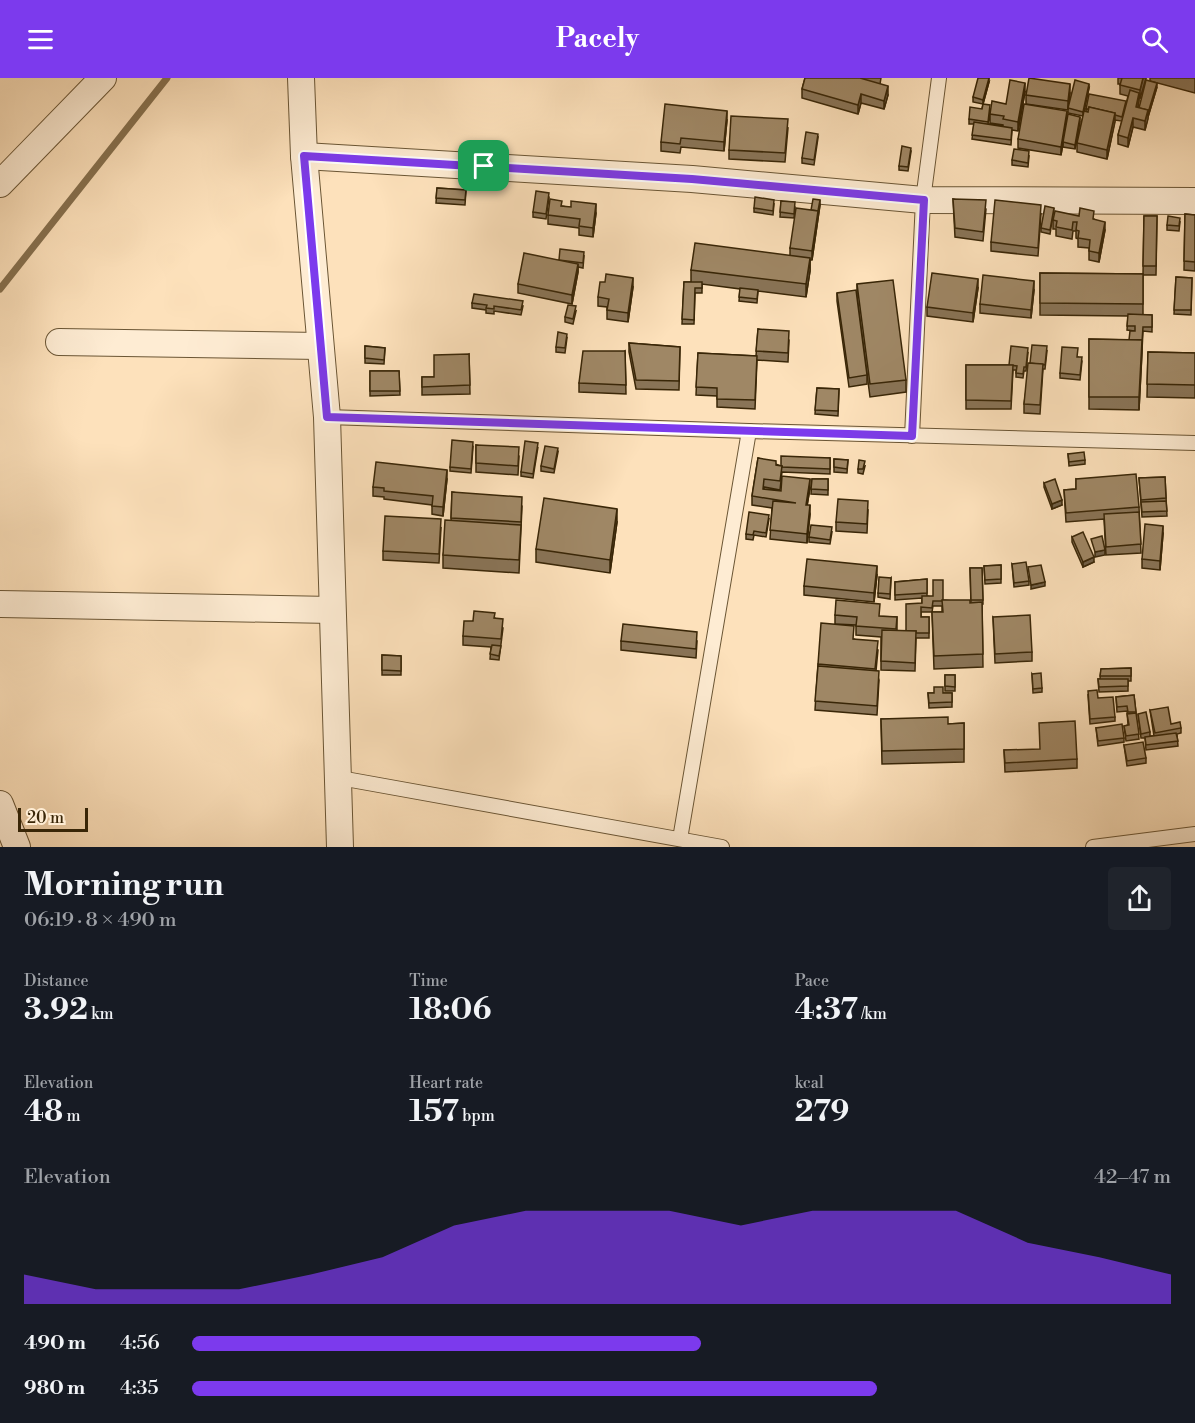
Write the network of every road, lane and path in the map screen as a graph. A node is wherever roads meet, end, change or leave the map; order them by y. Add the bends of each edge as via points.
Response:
1 (103, 78) edge
2 (301, 78) edge
3 (939, 78) edge
4 (304, 156) junction
5 (0, 184) edge
6 (924, 200) junction
7 (1195, 201) edge
8 (58, 342) dead end
9 (320, 346) junction
10 (327, 417) junction
11 (749, 431) junction
12 (912, 436) junction
13 (1195, 443) edge
14 (0, 604) edge
15 (332, 610) junction
16 (340, 778) junction
17 (0, 804) edge
18 (1195, 834) edge
19 (680, 839) junction
20 (17, 847) edge
21 (340, 847) edge
22 (722, 847) edge
23 (1093, 847) edge

1 - 5 street
2 - 4 street
3 - 6 lane
4 - 6 street via 692,179
4 - 9 street
6 - 7 street
6 - 12 lane
8 - 9 street
9 - 10 street
10 - 11 lane
10 - 15 street
11 - 12 lane
11 - 19 lane
12 - 13 lane
14 - 15 street
15 - 16 street
16 - 19 lane
16 - 21 street
17 - 20 street
18 - 23 lane
19 - 22 lane

